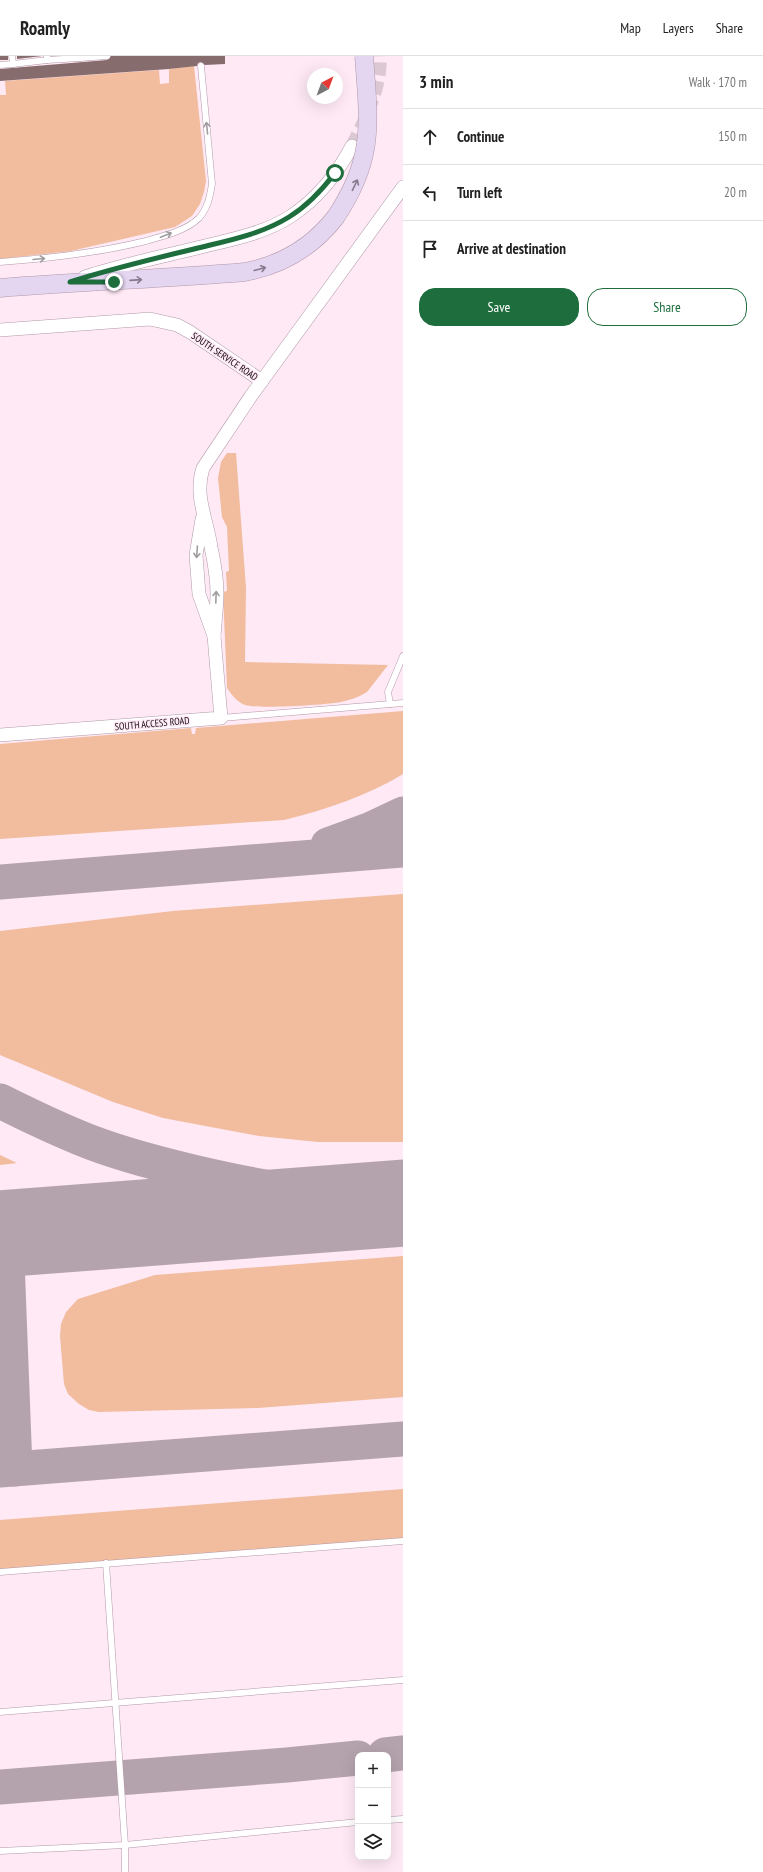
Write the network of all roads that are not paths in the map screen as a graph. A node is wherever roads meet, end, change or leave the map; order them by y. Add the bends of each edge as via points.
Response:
1 (12, 56) edge
2 (107, 56) edge
3 (364, 56) edge
4 (79, 57) edge
5 (47, 58) edge
6 (13, 64) junction
7 (0, 65) edge
8 (201, 66) dead end
9 (352, 146) tunnel mouth
10 (403, 187) edge
11 (0, 262) edge
12 (70, 282) junction
13 (0, 288) edge
14 (0, 330) edge
15 (262, 381) junction
16 (403, 656) edge
17 (403, 703) edge
18 (390, 704) junction
19 (222, 718) junction
20 (0, 735) edge
21 (403, 1541) edge
22 (106, 1563) junction
23 (0, 1572) edge
24 (403, 1680) edge
25 (116, 1704) junction
26 (0, 1712) edge
27 (403, 1819) edge
28 (391, 1820) edge
29 (355, 1822) edge
30 (125, 1845) junction
31 (0, 1851) edge
32 (125, 1872) edge

1 - 6 lane
2 - 4 lane
12 -> 3 street, bridge via 245,272 276,264 306,248 335,218 357,180 364,159 368,125
4 - 5 lane
5 - 6 lane
6 - 7 lane
11 -> 8 lane via 81,255 122,247 161,237 199,217 208,203 212,184
9 - 12 street via 315,198 276,224 241,237 113,268
10 - 15 street, SOUTH SERVICE ROAD
12 - 13 street
14 - 15 street, SOUTH SERVICE ROAD via 135,320 164,321 190,332
15 - 19 street via 203,468 200,478 202,514 211,545 217,592 214,636
16 - 18 lane via 388,692
17 - 18 lane
18 - 19 lane
19 - 20 street, SOUTH ACCESS ROAD
21 - 22 lane via 176,1560
22 - 23 lane
22 - 25 lane
24 - 25 lane
25 - 26 lane
25 - 30 lane
27 - 28 lane
29 - 30 lane
30 - 31 lane
30 - 32 lane

